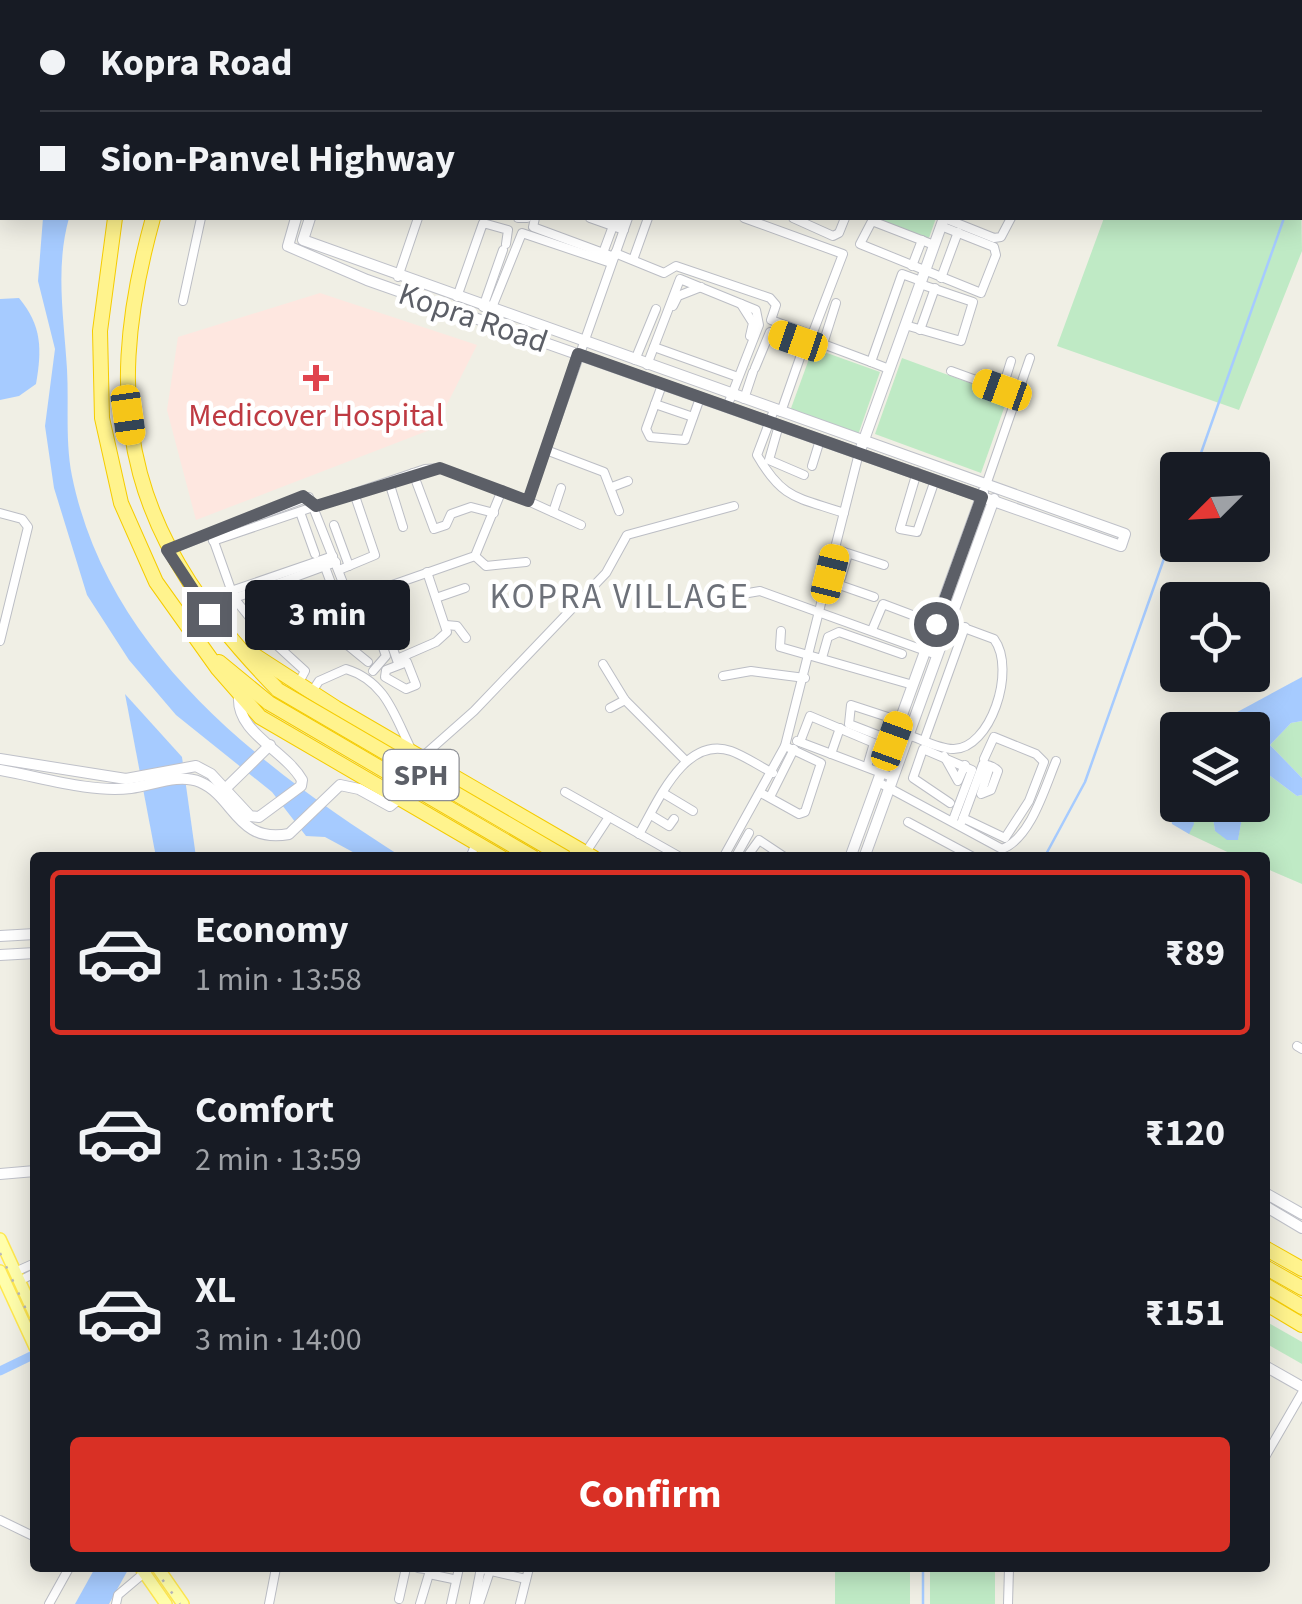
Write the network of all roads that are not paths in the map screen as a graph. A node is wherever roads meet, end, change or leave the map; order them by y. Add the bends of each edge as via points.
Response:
1 (115, 220) edge
2 (153, 220) edge
3 (201, 220) edge
4 (295, 220) edge
5 (309, 220) edge
6 (417, 220) edge
7 (535, 220) edge
8 (596, 220) edge
9 (647, 220) edge
10 (749, 220) edge
11 (797, 220) edge
12 (844, 220) edge
13 (943, 220) edge
14 (1010, 220) edge
15 (626, 224) edge
16 (961, 225) edge
17 (612, 226) junction
18 (922, 240) junction
19 (934, 245) junction
20 (319, 253) junction
21 (603, 253) junction
22 (613, 258) junction
23 (633, 260) junction
24 (912, 266) junction
25 (398, 277) junction
26 (941, 278) junction
27 (922, 279) junction
28 (701, 287) junction
29 (934, 288) junction
30 (457, 298) junction
31 (183, 301) dead end
32 (836, 303) dead end
33 (741, 304) junction
34 (487, 308) junction
35 (656, 309) dead end
36 (668, 319) dead end
37 (905, 325) junction
38 (920, 330) junction
39 (583, 342) junction
40 (654, 346) junction
41 (745, 350) dead end
42 (578, 354) junction
43 (1030, 358) dead end
44 (635, 360) junction
45 (1011, 361) dead end
46 (870, 362) junction
47 (647, 365) junction
48 (889, 369) junction
49 (951, 371) dead end
50 (738, 378) junction
51 (662, 385) junction
52 (1002, 390) junction
53 (1017, 396) junction
54 (700, 398) junction
55 (744, 399) junction
56 (729, 401) junction
57 (655, 404) junction
58 (778, 411) junction
59 (693, 417) junction
60 (774, 424) junction
61 (820, 440) junction
62 (861, 447) junction
63 (546, 450) junction
64 (812, 466) dead end
65 (916, 472) junction
66 (413, 473) junction
67 (804, 475) dead end
68 (934, 480) junction
69 (628, 481) dead end
70 (389, 482) junction
71 (612, 486) junction
72 (992, 487) junction
73 (561, 488) dead end
74 (502, 490) junction
75 (354, 494) junction
76 (987, 499) junction
77 (528, 501) junction
78 (316, 506) junction
79 (734, 506) dead end
80 (619, 511) dead end
81 (300, 512) junction
82 (553, 512) junction
83 (0, 513) edge
84 (494, 513) junction
85 (844, 513) junction
86 (581, 525) dead end
87 (334, 526) dead end
88 (404, 528) dead end
89 (212, 536) junction
90 (167, 550) junction
91 (836, 550) junction
92 (848, 554) junction
93 (475, 556) junction
94 (319, 558) junction
95 (526, 562) dead end
96 (336, 563) junction
97 (350, 566) junction
98 (884, 566) dead end
99 (427, 572) junction
100 (840, 578) dead end
101 (828, 581) junction
102 (268, 586) junction
103 (465, 588) dead end
104 (373, 592) junction
105 (232, 594) junction
106 (730, 596) dead end
107 (874, 597) dead end
108 (436, 598) junction
109 (338, 602) junction
110 (355, 604) junction
111 (821, 609) junction
112 (942, 623) junction
113 (446, 625) junction
114 (965, 627) junction
115 (872, 630) junction
116 (781, 631) dead end
117 (225, 636) junction
118 (466, 638) dead end
119 (0, 641) edge
120 (348, 646) junction
121 (206, 652) junction
122 (931, 653) junction
123 (902, 654) dead end
124 (811, 655) junction
125 (822, 658) junction
126 (603, 664) dead end
127 (723, 676) dead end
128 (805, 678) junction
129 (913, 686) junction
130 (304, 689) junction
131 (239, 696) junction
132 (274, 696) junction
133 (625, 700) junction
134 (610, 708) dead end
135 (900, 721) junction
136 (840, 728) junction
137 (908, 735) junction
138 (924, 740) junction
139 (892, 741) junction
140 (792, 744) junction
141 (270, 745) junction
142 (832, 754) junction
143 (944, 756) junction
144 (417, 758) junction
145 (0, 759) edge
146 (686, 761) junction
147 (1056, 762) dead end
148 (965, 765) junction
149 (866, 767) junction
150 (0, 770) edge
151 (187, 773) junction
152 (772, 773) junction
153 (885, 780) junction
154 (126, 784) junction
155 (229, 785) junction
156 (565, 792) dead end
157 (664, 793) junction
158 (766, 795) junction
159 (401, 798) junction
160 (950, 802) dead end
161 (693, 811) dead end
162 (650, 815) junction
163 (610, 817) junction
164 (674, 819) dead end
165 (959, 821) junction
166 (663, 822) junction
167 (908, 822) dead end
168 (749, 833) junction
169 (639, 834) junction
170 (658, 834) dead end
171 (473, 850) edge
172 (524, 852) edge
173 (555, 852) edge
174 (585, 852) edge
175 (592, 852) edge
176 (671, 852) edge
177 (729, 852) edge
178 (738, 852) edge
179 (750, 852) edge
180 (777, 852) edge
181 (853, 852) edge
182 (866, 852) edge
183 (964, 852) edge
184 (996, 852) edge
185 (999, 852) edge
186 (30, 935) edge
187 (0, 936) edge
188 (30, 953) edge
189 (0, 955) edge
190 (30, 1171) edge
191 (0, 1174) edge
192 (1270, 1196) edge
193 (1270, 1209) edge
194 (1302, 1214) edge
195 (1302, 1228) edge
196 (0, 1239) edge
197 (1270, 1251) edge
198 (30, 1267) edge
199 (1270, 1269) edge
200 (1302, 1269) edge
201 (0, 1270) edge
202 (30, 1275) edge
203 (17, 1276) junction
204 (1270, 1288) edge
205 (1302, 1288) edge
206 (1270, 1306) edge
207 (1302, 1307) edge
208 (30, 1311) edge
209 (30, 1313) edge
210 (1302, 1325) edge
211 (1270, 1369) edge
212 (1302, 1390) edge
213 (1270, 1448) edge
214 (0, 1520) edge
215 (30, 1535) edge
216 (67, 1572) edge
217 (142, 1572) edge
218 (147, 1572) edge
219 (161, 1572) edge
220 (275, 1572) edge
221 (405, 1572) edge
222 (423, 1572) edge
223 (456, 1572) edge
224 (456, 1572) edge
225 (482, 1572) edge
226 (484, 1572) edge
227 (495, 1572) edge
228 (528, 1572) edge
229 (1008, 1572) edge
230 (453, 1579) junction
231 (526, 1580) junction
232 (487, 1582) junction
233 (498, 1586) dead end
234 (399, 1599) dead end
235 (49, 1604) edge
236 (116, 1604) edge
237 (166, 1604) edge
238 (183, 1604) edge
239 (269, 1604) edge
240 (419, 1604) edge
241 (449, 1604) edge
242 (476, 1604) edge
243 (520, 1604) edge
244 (1008, 1604) edge

1 - 121 highway, SPH via 100,332 106,447 142,556
2 - 90 highway, SPH via 131,307 126,388 138,468
3 - 31 street
4 - 20 street via 288,246
5 - 20 street via 304,240
6 - 25 street
7 - 21 street via 533,228
8 - 17 street
9 - 23 street
10 - 23 street via 842,254 812,335 772,322 776,305 770,298 676,266 664,273
11 - 12 street via 833,236
13 - 16 street
13 - 19 street
14 - 16 street via 1001,237
15 - 17 street
15 - 22 street
16 - 26 street
16 - 26 street via 994,247 985,288 974,292
17 - 21 street
18 - 19 street
18 - 24 street
18 - 24 street via 872,221 866,225 861,246
19 - 27 street
20 - 25 street, Kopra Road
20 - 42 street, Kopra Road
21 - 22 street
22 - 23 street
22 - 34 street via 522,233
22 - 39 street
24 - 27 street
25 - 30 street, Kopra Road
26 - 27 street
27 - 29 street
27 - 37 street
27 - 46 street via 901,274
28 - 33 street
28 - 36 street via 678,296
28 - 40 street via 678,281
29 - 38 street
29 - 38 street via 973,302 961,341
30 - 34 street, Kopra Road
30 - 34 street via 483,223 508,230
32 - 46 street via 823,344
33 - 41 street via 752,323
33 - 50 street via 760,312 761,320
34 - 39 street, Kopra Road
35 - 44 street
37 - 38 street
37 - 48 street
39 - 42 street
39 - 44 street, Kopra Road
40 - 47 street
40 - 50 street
42 - 51 street, Kopra Road
42 - 63 street
43 - 53 street
44 - 47 street, Kopra Road
45 - 52 street
46 - 48 street
47 - 56 street, Kopra Road
48 - 62 street
49 - 52 street
50 - 56 street
51 - 54 street, Kopra Road
51 - 57 street
52 - 53 street
53 - 72 street via 992,468
54 - 56 street, Kopra Road
54 - 59 street
55 - 56 street, Kopra Road
55 - 58 street, Kopra Road
55 - 58 street via 770,332 801,343 802,352
56 - 60 street, Kopra Road
57 - 59 street
57 - 59 street via 646,429 650,437 685,440
58 - 60 street
58 - 62 street, Kopra Road
60 - 61 street, Kopra Road
60 - 67 street via 768,459
60 - 85 street via 758,457 786,494
61 - 62 street, Kopra Road
61 - 64 street
62 - 65 street, Kopra Road
62 - 72 street, Kopra Road
62 - 85 street
63 - 71 street via 602,470
63 - 77 street
65 - 68 street, Kopra Road
65 - 68 street via 900,529 917,532
66 - 70 street
66 - 74 street via 440,468
66 - 84 street via 434,529 471,507
68 - 76 street, Kopra Road
69 - 71 street
70 - 75 street
70 - 88 street
71 - 80 street
72 - 76 street
72 - 76 street, Kopra Road via 1125,534 1121,546
73 - 82 street
74 - 77 street
74 - 84 street
75 - 78 street
75 - 97 street via 375,552
76 - 112 street
77 - 82 street
78 - 81 street
78 - 89 street via 303,496
78 - 96 street
79 - 144 street via 627,535 606,573 474,711
81 - 89 street
81 - 94 street
82 - 86 street
83 - 119 street via 22,519 28,528
84 - 93 street
85 - 91 street
87 - 97 street
89 - 90 street
89 - 105 street
90 - 117 highway, SPH
91 - 92 street
91 - 101 street
92 - 98 street
92 - 100 street
93 - 95 street via 486,566
93 - 99 street
94 - 96 street
94 - 102 street
94 - 105 street
94 - 109 street
96 - 97 street
96 - 110 street
99 - 104 street
99 - 108 street
101 - 107 street
101 - 111 street
102 - 105 street
102 - 109 street via 300,616
103 - 108 street
104 - 110 street
104 - 113 street via 398,662 443,638
105 - 130 street via 258,628 303,667
106 - 111 street via 760,591
108 - 113 street
109 - 110 street
110 - 120 street via 369,624
110 - 120 street via 322,622
110 - 120 street via 369,607 386,654 371,666
111 - 115 street
111 - 124 street
112 - 114 street
112 - 115 street via 883,604
112 - 122 street
113 - 118 street via 453,623
114 - 138 street
114 - 138 street via 997,644 1004,682 973,740 953,749
115 - 122 street
116 - 124 street via 780,647
117 - 130 highway
117 - 132 highway, SPH
121 - 131 highway
121 - 132 highway, SPH
122 - 129 street
122 - 137 street
123 - 125 street via 838,632 828,638
124 - 125 street
124 - 128 street
125 - 129 street
126 - 133 street
127 - 128 street via 751,670
128 - 140 street
129 - 135 street
130 - 144 highway
130 - 144 street via 346,669 362,674 398,713
131 - 141 street via 244,721
131 - 159 highway via 287,734
132 - 172 highway, SPH, bridge
132 - 173 highway, SPH, bridge
133 - 134 street
133 - 146 street
135 - 139 street
135 - 139 street via 852,705 849,724
136 - 140 street via 808,716
136 - 142 street
136 - 149 street via 874,742
137 - 138 street
137 - 153 street
139 - 153 street
140 - 142 street
140 - 152 street
140 - 158 street
140 - 158 street via 822,763 805,812
141 - 155 street
141 - 155 street via 294,766 300,786 267,812 250,816
142 - 149 street
143 - 148 street
143 - 148 street via 958,781
143 - 160 street via 922,750 913,778
144 - 174 highway
145 - 154 street
146 - 152 street via 728,750
146 - 157 street
147 - 185 street via 1034,812
148 - 165 street via 972,774
149 - 153 street
150 - 154 street
151 - 154 street
151 - 155 street via 203,769
151 - 159 street via 251,830 289,834 340,785 390,806
152 - 158 street
153 - 165 street
153 - 181 street
153 - 182 street
156 - 163 street
157 - 161 street
157 - 162 street
158 - 168 street
159 - 171 highway
162 - 166 street
162 - 169 street
163 - 169 street
163 - 175 street
164 - 166 street via 670,826
165 - 165 street via 994,738 1044,762 1030,801 1005,838
165 - 184 street
166 - 170 street
167 - 183 street
168 - 177 street
168 - 178 street
169 - 176 street
179 - 180 street via 759,840
186 - 187 street
188 - 189 street
190 - 191 street
192 - 194 street
193 - 195 street
196 - 203 main road
197 - 200 highway
198 - 203 street
199 - 205 highway
201 - 209 main road
202 - 203 street
203 - 208 main road
204 - 207 highway
206 - 210 highway
211 - 212 street
212 - 213 street
214 - 215 street
216 - 235 street
217 - 236 street
218 - 237 main road
219 - 238 main road
220 - 239 street
221 - 234 street
222 - 240 street
223 - 230 street
224 - 241 street
225 - 242 street
226 - 232 street
227 - 231 street
228 - 231 street
229 - 244 street
230 - 240 street via 429,1574
230 - 241 street
231 - 243 street
232 - 233 street
232 - 242 street

